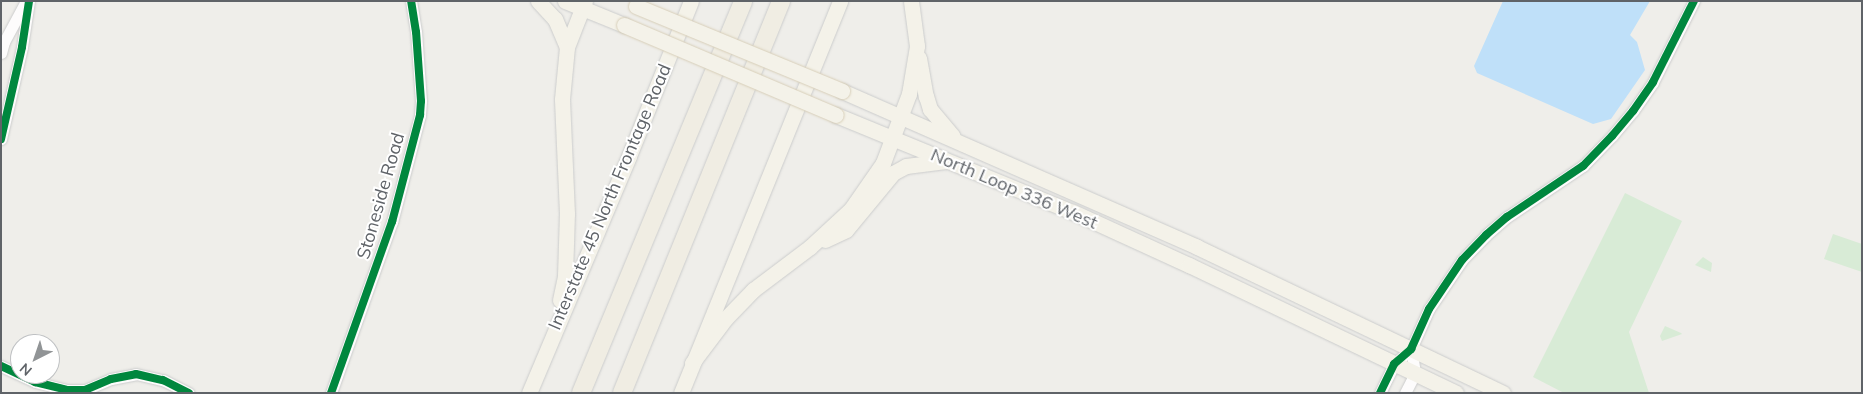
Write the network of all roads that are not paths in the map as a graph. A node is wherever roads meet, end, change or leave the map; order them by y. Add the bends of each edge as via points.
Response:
1 (28, 1) edge
2 (411, 1) edge
3 (538, 1) edge
4 (565, 1) edge
5 (691, 1) edge
6 (743, 1) edge
7 (781, 1) edge
8 (840, 1) edge
9 (911, 1) edge
10 (1694, 1) edge
11 (631, 3) edge
12 (584, 5) edge
13 (917, 46) junction
14 (567, 47) junction
15 (1, 52) edge
16 (902, 115) junction
17 (1, 139) edge
18 (893, 139) junction
19 (959, 142) junction
20 (950, 160) junction
21 (810, 247) junction
22 (554, 334) junction
23 (1411, 349) junction
24 (692, 363) junction
25 (1394, 364) junction
26 (1, 366) edge
27 (1415, 374) junction
28 (189, 393) edge
29 (330, 393) edge
30 (529, 393) edge
31 (581, 393) edge
32 (622, 393) edge
33 (681, 393) edge
34 (1380, 393) edge
35 (1406, 393) edge
36 (1456, 393) edge
37 (1502, 393) edge

1 - 15 street
1 - 17 street via 22,47
2 - 29 street, Stoneside Road via 416,32 420,115 392,222
3 - 14 main road via 555,20
4 - 12 main road, North Loop 336 West
5 - 22 main road, Interstate 45 North Frontage Road
6 - 31 highway
7 - 32 highway
8 - 24 main road
9 - 13 main road
10 - 23 street via 1653,82 1612,136 1583,166 1486,234 1447,281 1429,309
11 - 16 main road, North Loop 336 West, bridge
12 - 14 main road
12 - 18 main road, North Loop 336 West, bridge
13 - 16 main road
13 - 19 main road via 930,109
14 - 22 main road via 562,99 568,214 566,276
16 - 18 main road
16 - 19 main road, North Loop 336 West
18 - 20 main road, North Loop 336 West
18 - 21 main road via 884,163 851,209
19 - 23 main road, North Loop 336 West via 1197,247
20 - 21 main road via 906,166 893,173 846,230
20 - 25 main road, North Loop 336 West via 1024,194 1073,212
21 - 24 main road via 754,290 726,318
22 - 30 main road, Interstate 45 North Frontage Road
23 - 25 street
23 - 27 street
23 - 37 main road, North Loop 336 West
24 - 33 main road
25 - 27 main road, North Loop 336 West
25 - 34 street
26 - 28 street via 35,382 66,390 85,390 111,379 136,374 163,380
27 - 35 street
27 - 36 main road, North Loop 336 West

